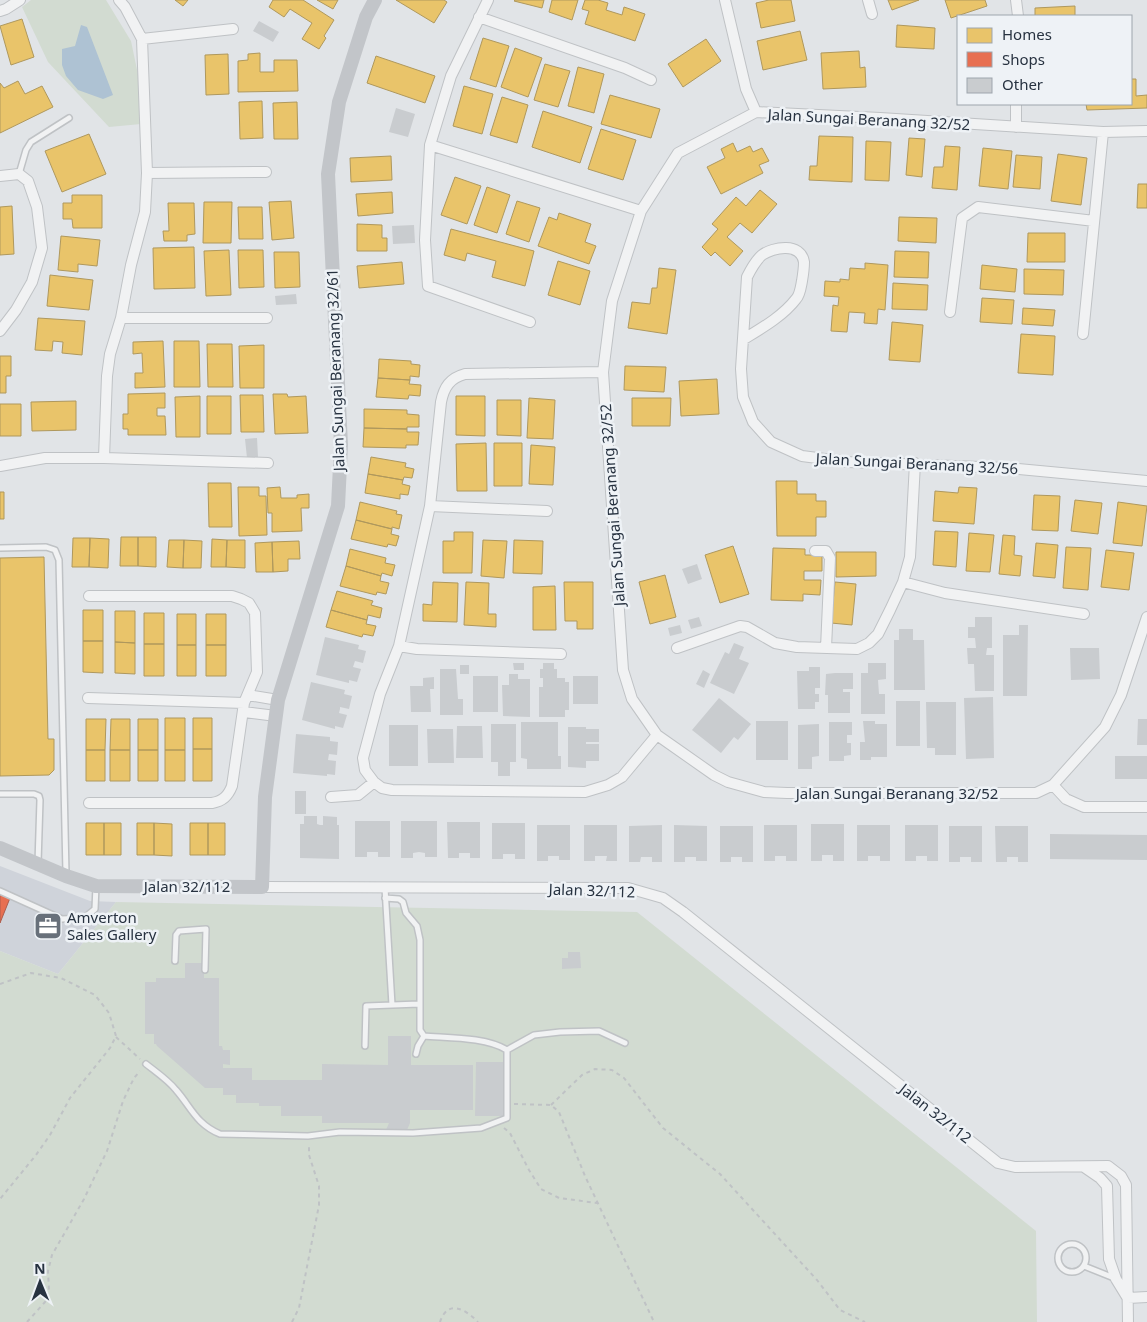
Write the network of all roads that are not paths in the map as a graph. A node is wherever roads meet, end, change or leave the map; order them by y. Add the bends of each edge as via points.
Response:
1 (20, 0) edge
2 (119, 0) edge
3 (375, 0) edge
4 (488, 0) edge
5 (725, 0) edge
6 (868, 0) edge
7 (1016, 0) edge
8 (0, 11) edge
9 (872, 14) dead end
10 (1018, 15) edge
11 (479, 17) junction
12 (233, 29) dead end
13 (142, 39) junction
14 (651, 80) dead end
15 (1016, 105) edge
16 (756, 112) junction
17 (69, 118) dead end
18 (1016, 127) junction
19 (1147, 131) edge
20 (1104, 132) junction
21 (430, 144) junction
22 (266, 172) dead end
23 (147, 173) junction
24 (19, 174) junction
25 (0, 176) edge
26 (641, 211) junction
27 (1094, 221) junction
28 (950, 312) dead end
29 (121, 318) junction
30 (267, 318) dead end
31 (530, 322) dead end
32 (0, 330) edge
33 (1082, 334) dead end
34 (744, 339) junction
35 (603, 372) junction
36 (104, 458) junction
37 (268, 463) dead end
38 (915, 463) junction
39 (0, 466) edge
40 (1147, 481) edge
41 (430, 506) junction
42 (547, 511) dead end
43 (0, 548) edge
44 (816, 551) dead end
45 (903, 582) junction
46 (90, 596) dead end
47 (1084, 614) dead end
48 (1147, 617) edge
49 (398, 646) junction
50 (677, 648) dead end
51 (826, 648) junction
52 (561, 654) dead end
53 (88, 698) dead end
54 (278, 700) junction
55 (246, 704) junction
56 (276, 716) junction
57 (658, 735) junction
58 (374, 782) junction
59 (1053, 786) junction
60 (0, 794) edge
61 (331, 797) dead end
62 (89, 802) dead end
63 (1147, 807) edge
64 (0, 848) edge
65 (38, 864) junction
66 (66, 876) junction
67 (96, 886) junction
68 (262, 887) junction
69 (385, 887) junction
70 (0, 891) edge
71 (386, 898) junction
72 (175, 961) dead end
73 (205, 970) dead end
74 (419, 1004) junction
75 (392, 1005) junction
76 (424, 1036) junction
77 (625, 1043) dead end
78 (365, 1046) dead end
79 (507, 1050) junction
80 (416, 1054) dead end
81 (146, 1064) road end
82 (1084, 1166) junction
83 (1084, 1266) junction
84 (1116, 1279) junction
85 (1147, 1297) edge
86 (1128, 1298) junction
87 (1128, 1322) edge

1 - 8 street
2 - 13 street
3 - 54 street, Jalan Sungai Beranang 32/61 via 366,17 339,102 328,174 341,445 338,506
4 - 11 street
5 - 16 street via 746,89
6 - 9 street
7 - 10 street
11 - 14 street
11 - 21 street via 451,76
12 - 13 street
13 - 23 street
15 - 18 street
16 - 18 street, Jalan Sungai Beranang 32/52
16 - 26 street, Jalan Sungai Beranang 32/52 via 678,154
17 - 24 lane via 31,142
18 - 20 street, Jalan Sungai Beranang 32/52
19 - 20 street, Jalan Sungai Beranang 32/52
20 - 27 street
21 - 26 street
21 - 31 street via 425,240 428,286
22 - 23 street
23 - 29 street via 145,212
24 - 25 street
24 - 32 street via 28,181 37,207 42,248 32,282
26 - 35 street, Jalan Sungai Beranang 32/52 via 612,301
27 - 28 street via 978,207 962,218
27 - 33 street
29 - 30 street
29 - 36 street via 107,376
34 - 34 street, Jalan Sungai Beranang 32/56 via 747,277 752,265 772,250 786,247 797,250 804,260 797,298
34 - 38 street, Jalan Sungai Beranang 32/56 via 743,397 753,422 771,442 802,456 848,462
35 - 41 street via 455,376 447,384 441,402
35 - 57 street, Jalan Sungai Beranang 32/52 via 623,670 632,699
36 - 37 street
36 - 39 street via 45,458
38 - 40 street, Jalan Sungai Beranang 32/56
38 - 45 street via 910,557
41 - 42 street
41 - 49 street
43 - 66 lane via 46,547 55,550 59,560
44 - 51 street via 826,551 830,558
45 - 47 street via 946,593
45 - 51 street via 878,634 869,642 857,649
46 - 55 street via 232,596 249,603 255,613 257,672
48 - 59 street via 1121,695 1105,727
49 - 52 street
49 - 58 street via 380,694 363,758 365,770
50 - 51 street via 740,626 775,643
53 - 55 street
54 - 55 street
54 - 56 street, Jalan Sungai Beranang 32/61
55 - 56 street
55 - 62 street via 232,786 222,801
56 - 68 street, Jalan Sungai Beranang 32/61 via 265,797
57 - 58 street via 622,777 585,792 392,790
57 - 59 street, Jalan Sungai Beranang 32/52 via 714,775 764,792 1036,792
58 - 61 street via 358,795
59 - 63 street via 1066,799 1084,807
60 - 65 lane via 38,796
64 - 65 street, Jalan 32/112
65 - 66 street, Jalan 32/112
66 - 67 street, Jalan 32/112
67 - 68 street, Jalan 32/112
67 - 70 lane via 95,909 84,918 62,918
68 - 69 street, Jalan 32/112
69 - 71 lane
69 - 82 street, Jalan 32/112 via 628,888 663,898 998,1162 1015,1167
71 - 74 lane via 403,902 406,913 417,926 420,940
71 - 75 lane
72 - 73 lane via 178,931 206,929
74 - 75 lane
74 - 76 lane via 418,1023
75 - 78 lane via 366,1006
76 - 79 lane via 483,1042 500,1045
76 - 80 lane
77 - 79 lane via 600,1031 560,1032 534,1035
79 - 81 lane via 507,1118 481,1128 413,1133 220,1134 197,1120 175,1088
82 - 84 street via 1107,1186 1109,1258
82 - 86 street, Jalan 32/112 via 1108,1166 1121,1176 1126,1185
83 - 83 lane via 1086,1256 1081,1246 1070,1243 1060,1249 1057,1260 1063,1269 1074,1272
83 - 84 lane
84 - 86 street
85 - 86 street
86 - 87 street, Jalan 32/112

